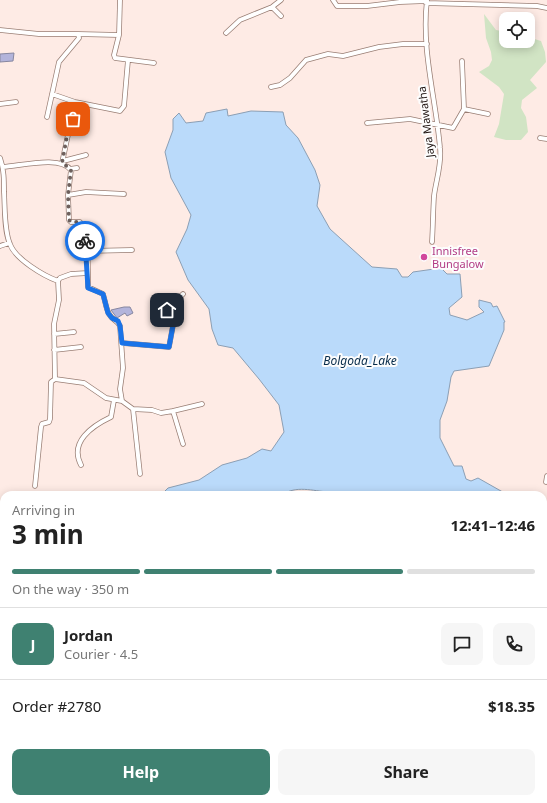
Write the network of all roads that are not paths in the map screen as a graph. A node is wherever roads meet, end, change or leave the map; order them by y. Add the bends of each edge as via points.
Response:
1 (120, 0) edge
2 (281, 0) edge
3 (333, 0) edge
4 (426, 2) edge
5 (272, 7) junction
6 (547, 8) edge
7 (281, 16) dead end
8 (0, 30) edge
9 (226, 33) dead end
10 (78, 34) junction
11 (119, 35) junction
12 (427, 44) junction
13 (128, 60) junction
14 (462, 61) dead end
15 (154, 63) dead end
16 (271, 87) dead end
17 (52, 94) junction
18 (16, 102) dead end
19 (76, 102) junction
20 (0, 104) edge
21 (464, 109) junction
22 (488, 114) dead end
23 (47, 117) dead end
24 (367, 123) dead end
25 (437, 124) junction
26 (540, 138) dead end
27 (547, 139) edge
28 (86, 155) dead end
29 (0, 158) edge
30 (62, 162) junction
31 (3, 167) junction
32 (78, 168) dead end
33 (70, 170) junction
34 (124, 194) dead end
35 (68, 195) junction
36 (2, 209) edge
37 (432, 242) dead end
38 (9, 243) junction
39 (0, 246) edge
40 (132, 250) dead end
41 (87, 251) junction
42 (88, 273) junction
43 (58, 281) junction
44 (183, 294) dead end
45 (74, 332) dead end
46 (54, 334) junction
47 (122, 343) junction
48 (81, 347) dead end
49 (54, 350) junction
50 (55, 379) junction
51 (114, 400) junction
52 (122, 401) junction
53 (202, 404) dead end
54 (133, 409) junction
55 (173, 411) junction
56 (183, 444) dead end
57 (81, 465) dead end
58 (140, 474) dead end
59 (547, 476) edge
60 (546, 482) edge
61 (35, 486) dead end

1 - 11 street
2 - 5 street
3 - 4 street via 336,6
4 - 6 street
4 - 12 street, Jaya Mawatha
5 - 7 street
5 - 9 street via 240,20
8 - 10 street
10 - 11 street
10 - 17 street via 79,38 59,62
11 - 13 street via 115,58
12 - 16 street via 379,47 343,56 328,54 306,60 290,78 280,85
12 - 25 street, Jaya Mawatha
13 - 15 street
13 - 19 street via 122,108 116,111
14 - 21 street
17 - 19 street
17 - 23 street
18 - 20 street
19 - 30 street
21 - 22 street
21 - 25 street via 453,128
24 - 25 street via 410,119
25 - 37 street, Jaya Mawatha via 440,154 434,195
26 - 27 street
28 - 30 street
29 - 31 street
30 - 31 street
30 - 33 street
31 - 36 street
32 - 33 street
33 - 35 street
34 - 35 street via 86,192
35 - 41 street via 69,220 80,222 82,225
36 - 38 street
38 - 39 street
38 - 43 street via 12,250 33,268
40 - 41 street
41 - 42 street
42 - 43 street via 71,274
42 - 47 street via 88,288 103,294 108,313 120,326
43 - 46 street via 59,300
44 - 47 street via 167,310 174,320 169,347
45 - 46 street
46 - 49 street
47 - 52 street
48 - 49 street
49 - 50 street
50 - 51 street via 84,383 106,398
50 - 61 street via 52,382 50,418 41,427
51 - 52 street
51 - 57 street via 111,417 85,434 81,440 77,448 77,458
52 - 54 street
53 - 55 street
54 - 55 street via 161,413
54 - 58 street
55 - 56 street
59 - 60 street

